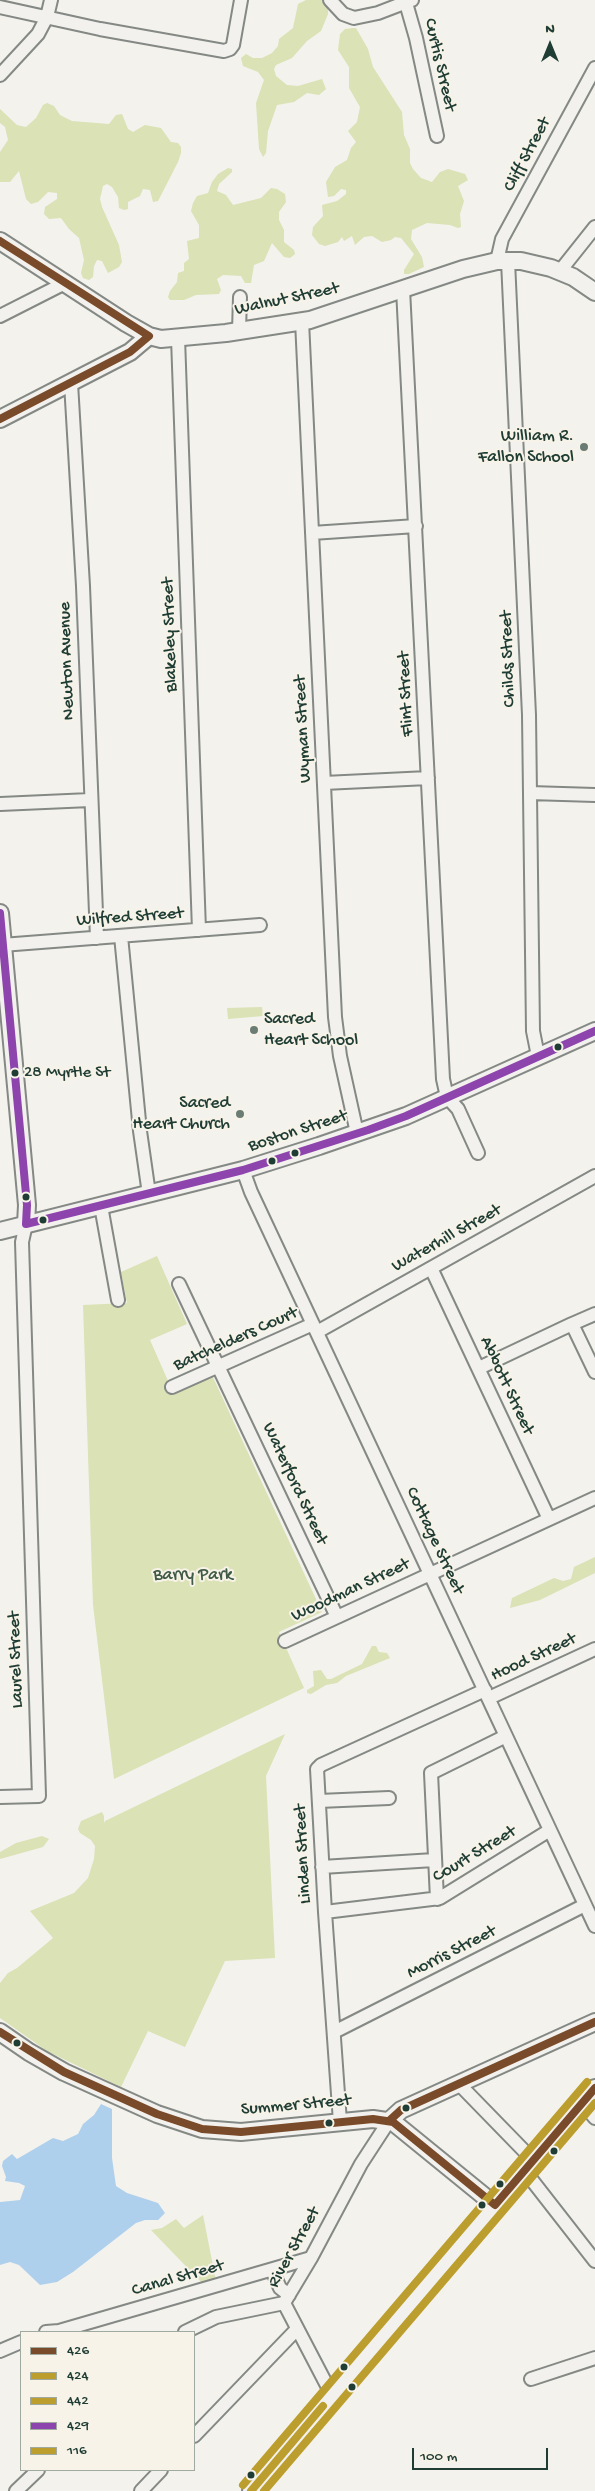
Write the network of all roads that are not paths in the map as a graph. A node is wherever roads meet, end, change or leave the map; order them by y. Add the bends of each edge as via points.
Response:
1 (51, 0) edge
2 (241, 0) edge
3 (330, 0) edge
4 (409, 1) edge
5 (0, 7) edge
6 (47, 17) junction
7 (595, 68) edge
8 (0, 74) edge
9 (437, 136) dead end
10 (595, 227) edge
11 (0, 241) edge
12 (503, 261) junction
13 (560, 271) junction
14 (65, 283) junction
15 (403, 289) junction
16 (595, 292) edge
17 (240, 297) dead end
18 (0, 316) edge
19 (302, 321) junction
20 (239, 331) junction
21 (148, 336) junction
22 (178, 338) junction
23 (71, 382) junction
24 (0, 418) edge
25 (416, 526) junction
26 (312, 533) junction
27 (428, 778) junction
28 (324, 783) junction
29 (530, 793) junction
30 (595, 795) edge
31 (90, 800) junction
32 (0, 804) edge
33 (0, 913) edge
34 (260, 925) dead end
35 (199, 930) junction
36 (121, 936) junction
37 (97, 938) junction
38 (2, 945) junction
39 (594, 1033) edge
40 (538, 1056) junction
41 (447, 1097) junction
42 (358, 1133) junction
43 (478, 1153) dead end
44 (243, 1170) junction
45 (595, 1176) edge
46 (149, 1194) junction
47 (101, 1206) junction
48 (26, 1224) junction
49 (0, 1231) edge
50 (431, 1268) junction
51 (179, 1284) dead end
52 (118, 1300) dead end
53 (595, 1314) edge
54 (572, 1324) junction
55 (315, 1328) junction
56 (218, 1367) junction
57 (479, 1368) junction
58 (595, 1372) edge
59 (172, 1388) dead end
60 (595, 1498) edge
61 (549, 1519) junction
62 (430, 1574) junction
63 (337, 1617) junction
64 (285, 1641) dead end
65 (595, 1649) edge
66 (487, 1694) junction
67 (506, 1736) junction
68 (0, 1797) edge
69 (389, 1798) dead end
70 (318, 1801) junction
71 (550, 1830) junction
72 (434, 1860) junction
73 (322, 1867) junction
74 (437, 1899) junction
75 (585, 1905) junction
76 (325, 1912) junction
77 (595, 1926) edge
78 (595, 2022) edge
79 (0, 2032) edge
80 (334, 2032) junction
81 (459, 2084) junction
82 (595, 2088) edge
83 (582, 2103) junction
84 (595, 2118) edge
85 (389, 2121) junction
86 (340, 2122) junction
87 (529, 2165) junction
88 (495, 2205) junction
89 (311, 2258) junction
90 (595, 2261) edge
91 (272, 2270) junction
92 (286, 2299) junction
93 (297, 2329) junction
94 (58, 2331) edge
95 (187, 2331) edge
96 (20, 2342) edge
97 (0, 2351) edge
98 (595, 2358) edge
99 (531, 2379) dead end
100 (332, 2396) junction
101 (195, 2435) edge
102 (37, 2471) edge
103 (160, 2471) edge
104 (16, 2491) edge
105 (141, 2491) edge
106 (251, 2491) edge

1 - 6 street
2 - 6 street via 232,47 227,51
3 - 4 street via 344,14 354,18
4 - 9 street, Curtis Street
5 - 6 street
6 - 8 street via 34,40
7 - 12 street, Cliff Street via 502,239
10 - 13 street
11 - 14 main road, Walnut Street
12 - 13 main road, Walnut Street via 528,262
12 - 15 main road, Walnut Street via 463,269
12 - 29 street, Childs Street
13 - 16 main road, Walnut Street
14 - 18 street
14 - 21 main road, Walnut Street
15 - 19 main road, Walnut Street
15 - 25 street, Flint Street
17 - 20 street
19 - 20 main road, Walnut Street
19 - 26 street, Wyman Street
20 - 22 main road, Walnut Street
21 - 22 main road, Walnut Street
21 - 23 main road via 130,352
22 - 35 street, Blakeley Street
23 - 24 main road
23 - 31 street, Newton Avenue via 83,586
25 - 26 street
25 - 27 street, Flint Street
26 - 28 street, Wyman Street
27 - 28 street
27 - 41 street, Flint Street via 443,1079
28 - 42 street, Wyman Street via 337,1039
29 - 30 street
29 - 40 street, Childs Street via 533,1031
31 - 32 street
31 - 37 street, Newton Avenue
33 - 38 main road
34 - 35 street, Wilfred Street
35 - 36 street, Wilfred Street
36 - 37 street, Wilfred Street
36 - 46 street
37 - 38 street, Wilfred Street
38 - 48 main road via 27,1205
39 - 40 main road, Boston Street
40 - 41 main road, Boston Street
41 - 42 main road, Boston Street
41 - 43 street via 458,1109
42 - 44 main road, Boston Street
44 - 46 main road, Boston Street
44 - 55 street, Cottage Street via 250,1192
45 - 50 street, Waterhill Street
46 - 47 main road, Boston Street
47 - 48 main road, Boston Street
47 - 52 street
48 - 49 main road, Boston Street
48 - 68 street, Laurel Street via 22,1242 39,1796
50 - 55 street, Waterhill Street
50 - 57 street, Abbott Street
51 - 56 street, Waterford Street
53 - 54 street
54 - 57 street
54 - 58 street
55 - 56 street, Batchelders Court
55 - 62 street, Cottage Street
56 - 59 street, Batchelders Court
56 - 63 street, Waterford Street
57 - 61 street, Abbott Street
60 - 61 street, Woodman Street
61 - 62 street, Woodman Street
62 - 63 street, Woodman Street
62 - 66 street, Cottage Street
63 - 64 street, Woodman Street
65 - 66 street, Hood Street
66 - 67 street, Cottage Street
66 - 70 street, Linden Street via 320,1766 317,1772
67 - 71 street, Cottage Street
67 - 72 street via 431,1773
69 - 70 street
70 - 73 street, Linden Street
71 - 74 street, Court Street
71 - 75 street, Cottage Street
72 - 73 street
72 - 74 street
73 - 76 street, Linden Street
74 - 76 street, Court Street
75 - 77 street, Cottage Street
75 - 80 street, Morris Street
76 - 80 street, Linden Street
78 - 81 main road
79 - 86 main road, Summer Street via 58,2069 186,2125 241,2132
80 - 86 street, Linden Street
81 - 85 main road via 401,2110
81 - 87 street
82 - 83 main road
83 - 84 street
83 - 87 main road
85 - 86 main road, Summer Street
85 - 88 main road via 402,2127
85 - 89 street, River Street via 357,2169
87 - 88 main road
87 - 90 street
88 - 100 main road
89 - 91 street, Canal Street
89 - 92 street, River Street
91 - 92 street
91 - 94 street, Canal Street
92 - 93 street
92 - 95 street, River Street via 216,2317
93 - 100 street
93 - 101 street
96 - 97 street
98 - 99 street
100 - 106 main road
102 - 104 street
103 - 105 street

